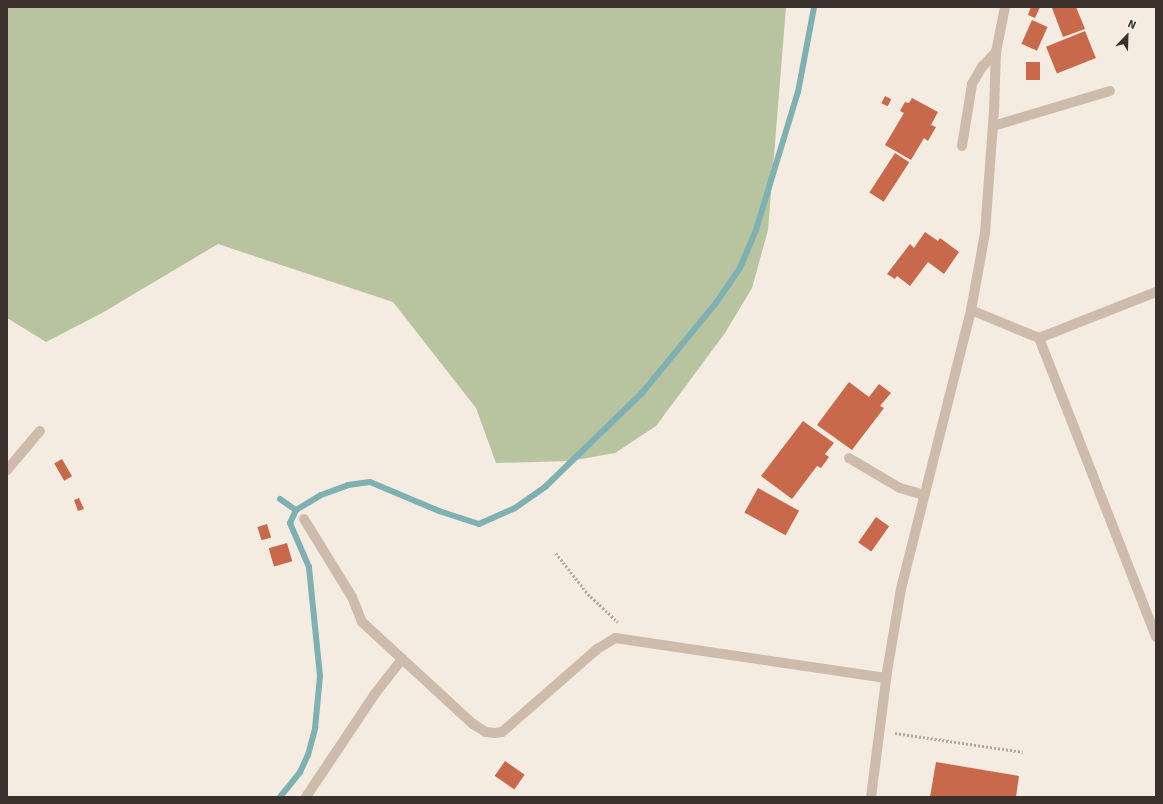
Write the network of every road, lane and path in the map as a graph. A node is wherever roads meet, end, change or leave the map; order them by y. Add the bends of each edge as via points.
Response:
1 (1005, 7) edge
2 (996, 52) junction
3 (1110, 91) dead end
4 (993, 126) junction
5 (962, 146) dead end
6 (1156, 292) edge
7 (971, 310) junction
8 (1038, 338) junction
9 (40, 432) dead end
10 (849, 458) dead end
11 (7, 470) edge
12 (924, 495) junction
13 (304, 519) dead end
14 (556, 552) dead end
15 (1156, 637) edge
16 (628, 639) junction
17 (402, 659) junction
18 (886, 678) junction
19 (880, 730) junction
20 (1023, 752) dead end
21 (306, 797) edge
22 (871, 797) edge

1 - 2 street
2 - 4 street
2 - 5 street via 982,66 972,84
3 - 4 street
4 - 7 street via 985,233
6 - 8 street
7 - 8 street
7 - 12 street
8 - 15 street
9 - 11 street
10 - 12 street via 900,488
12 - 18 street via 901,589
13 - 17 street via 352,597 362,622
14 - 16 path via 588,594 617,621
16 - 17 street via 615,638 597,649 502,732 495,733 486,732 473,724
16 - 18 street
17 - 21 street via 374,695
18 - 19 street
19 - 20 path
19 - 22 street

